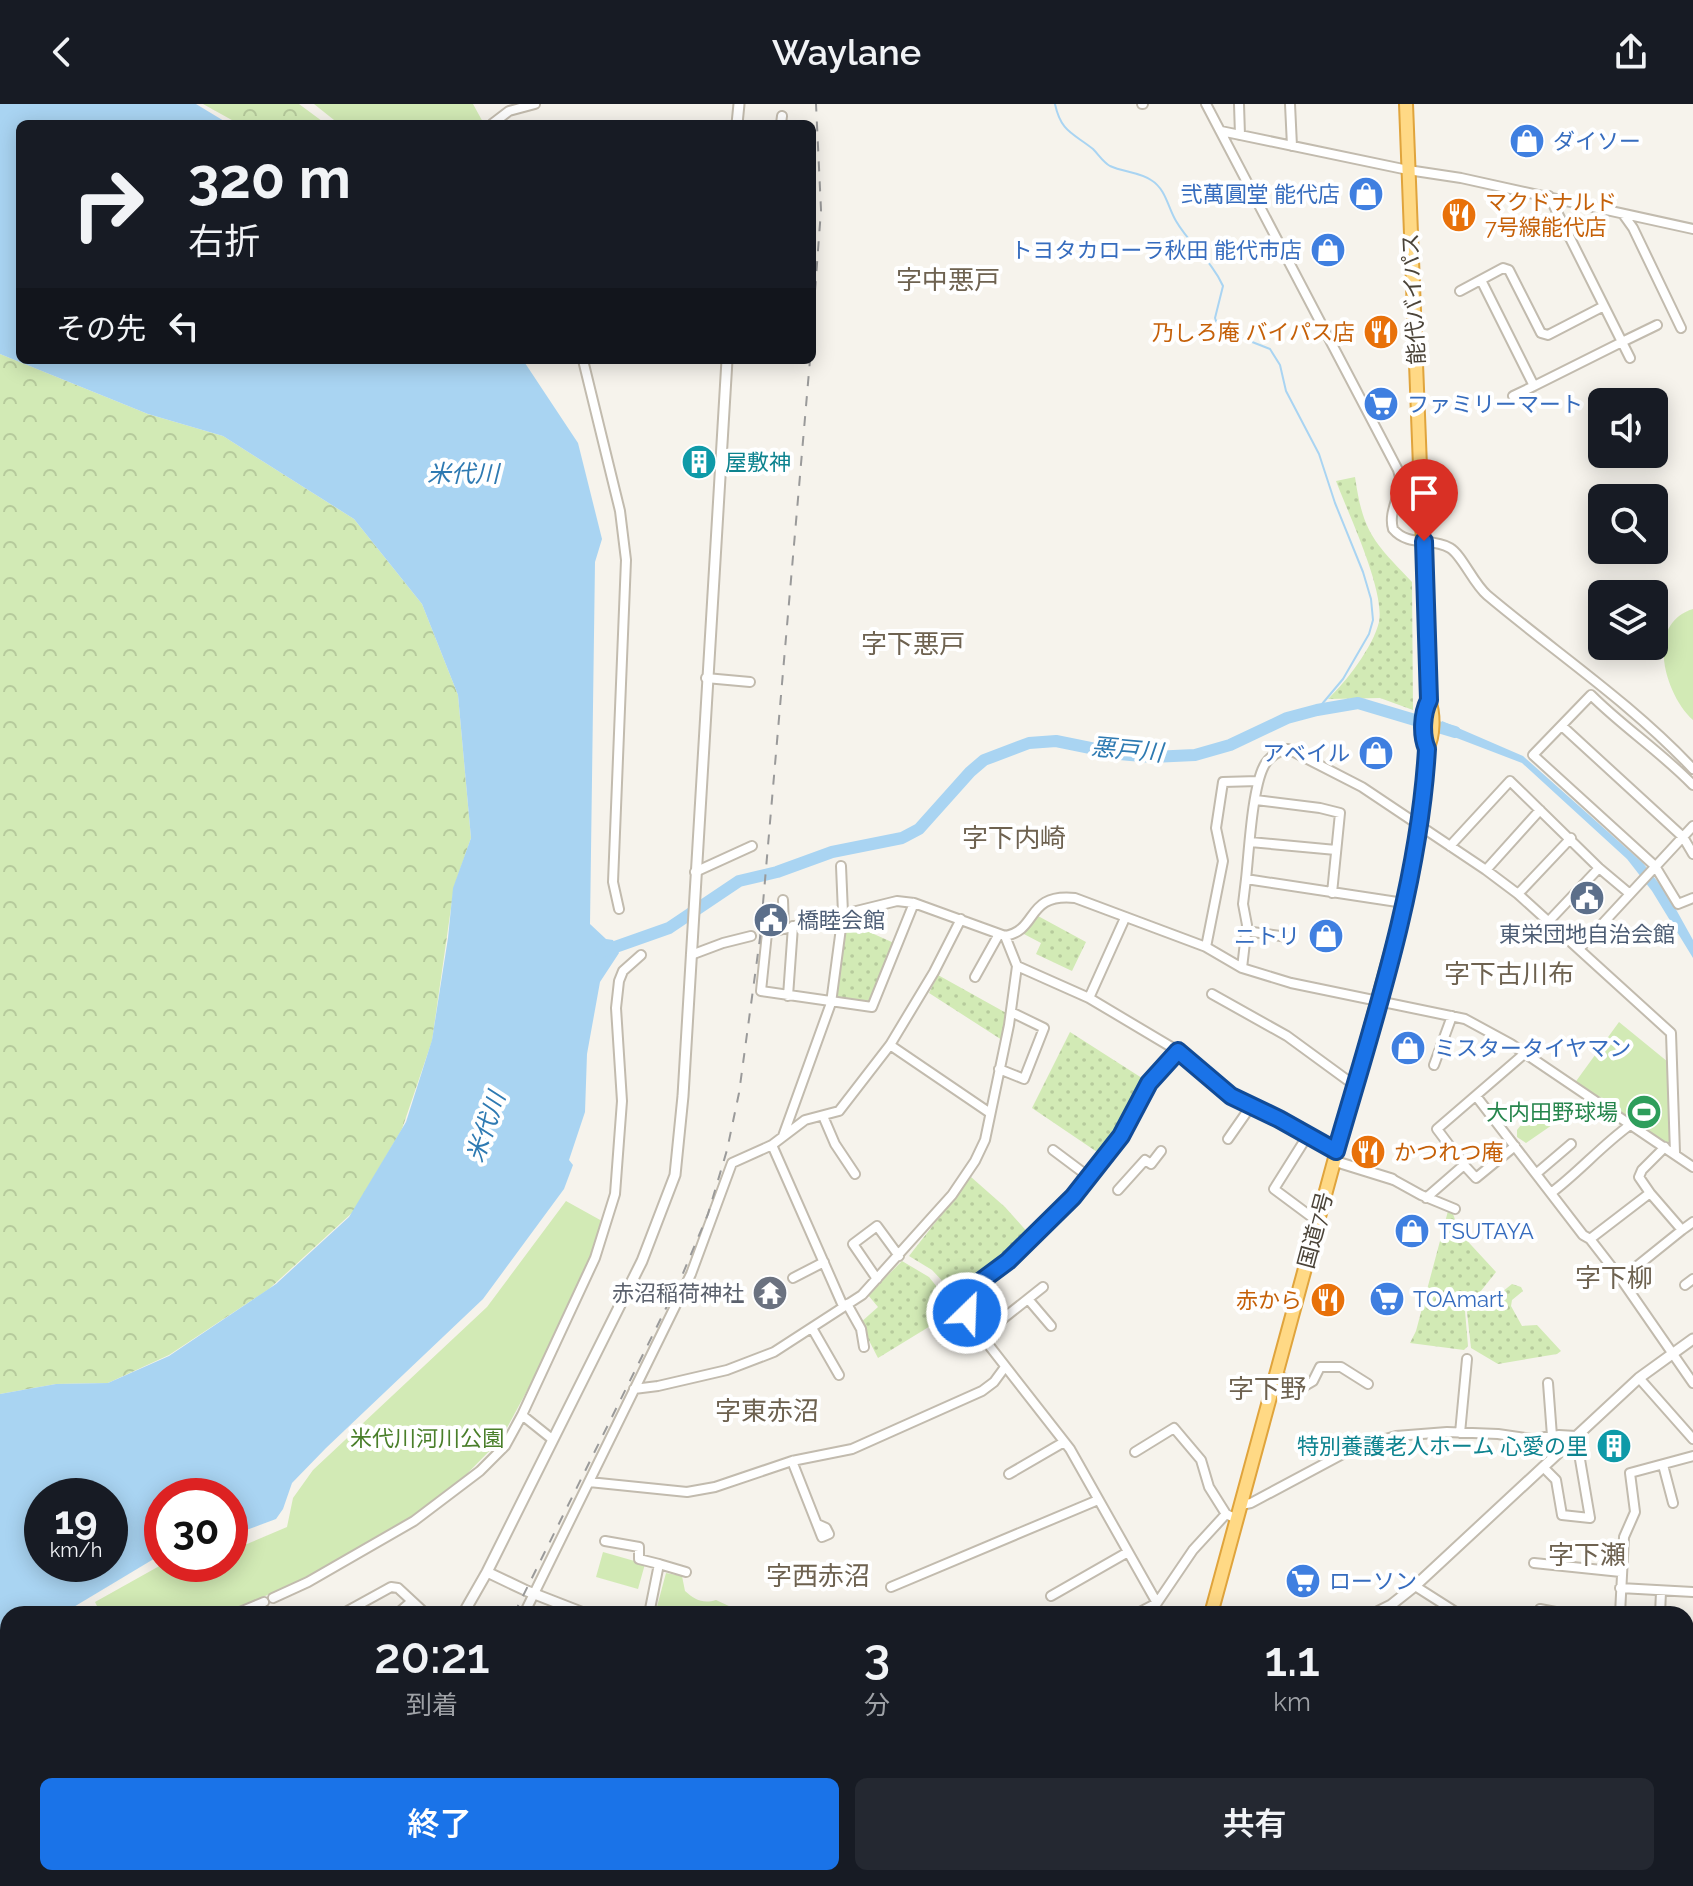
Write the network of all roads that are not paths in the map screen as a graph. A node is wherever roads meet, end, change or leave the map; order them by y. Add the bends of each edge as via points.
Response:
1 (535, 104) edge
2 (1206, 104) edge
3 (1239, 104) edge
4 (1290, 104) edge
5 (1406, 104) edge
6 (506, 108) edge
7 (1221, 131) junction
8 (1240, 135) junction
9 (1292, 146) junction
10 (1408, 170) junction
11 (1549, 196) junction
12 (1622, 213) junction
13 (1693, 229) edge
14 (1481, 280) junction
15 (1460, 291) dead end
16 (1604, 306) junction
17 (1657, 325) dead end
18 (1681, 328) dead end
19 (1622, 342) junction
20 (1630, 358) dead end
21 (584, 364) edge
22 (727, 364) edge
23 (1534, 386) junction
24 (1513, 396) dead end
25 (1424, 541) junction
26 (706, 678) junction
27 (750, 682) dead end
28 (1562, 726) junction
29 (1693, 769) edge
30 (1258, 781) junction
31 (1693, 785) edge
32 (1256, 800) junction
33 (1540, 810) junction
34 (1420, 823) junction
35 (1693, 826) edge
36 (1683, 837) junction
37 (1571, 838) junction
38 (1250, 842) junction
39 (752, 846) dead end
40 (1450, 846) junction
41 (1336, 850) junction
42 (1693, 854) edge
43 (841, 866) dead end
44 (1599, 868) junction
45 (1654, 868) junction
46 (1486, 870) junction
47 (695, 872) junction
48 (1246, 879) junction
49 (1332, 893) junction
50 (1518, 894) junction
51 (1630, 894) junction
52 (1693, 898) edge
53 (783, 900) dead end
54 (914, 903) junction
55 (1404, 903) junction
56 (619, 909) dead end
57 (843, 913) junction
58 (1125, 918) junction
59 (961, 919) junction
60 (1548, 922) junction
61 (788, 927) junction
62 (1246, 931) junction
63 (1002, 935) junction
64 (751, 936) dead end
65 (1287, 937) dead end
66 (1206, 947) junction
67 (1579, 949) junction
68 (691, 952) junction
69 (641, 955) dead end
70 (1017, 966) junction
71 (1242, 968) junction
72 (975, 977) dead end
73 (1212, 994) dead end
74 (788, 996) junction
75 (1089, 998) junction
76 (1378, 1002) junction
77 (831, 1003) junction
78 (1011, 1012) junction
79 (1452, 1016) junction
80 (890, 1045) junction
81 (1178, 1051) junction
82 (1524, 1054) junction
83 (1434, 1065) dead end
84 (999, 1069) junction
85 (1354, 1085) junction
86 (1476, 1096) junction
87 (1251, 1106) junction
88 (990, 1113) junction
89 (823, 1116) junction
90 (1630, 1125) junction
91 (1308, 1135) junction
92 (783, 1136) junction
93 (1228, 1139) dead end
94 (1571, 1144) dead end
95 (772, 1145) junction
96 (1515, 1146) junction
97 (1665, 1147) junction
98 (1053, 1150) dead end
99 (1161, 1151) dead end
100 (1675, 1153) junction
101 (1335, 1156) junction
102 (1464, 1165) junction
103 (1693, 1167) edge
104 (1537, 1173) junction
105 (855, 1174) dead end
106 (1089, 1177) junction
107 (1392, 1179) joint
108 (1118, 1190) dead end
109 (1551, 1193) junction
110 (1650, 1193) junction
111 (1426, 1198) junction
112 (1455, 1209) dead end
113 (1317, 1221) junction
114 (1693, 1222) edge
115 (1682, 1230) junction
116 (1590, 1239) junction
117 (899, 1256) junction
118 (824, 1262) junction
119 (793, 1278) dead end
120 (877, 1279) junction
121 (1621, 1279) junction
122 (1043, 1287) dead end
123 (1028, 1299) junction
124 (845, 1305) junction
125 (1051, 1326) dead end
126 (812, 1328) junction
127 (981, 1336) junction
128 (1693, 1339) edge
129 (864, 1347) dead end
130 (1671, 1354) junction
131 (1467, 1359) dead end
132 (1005, 1367) junction
133 (1276, 1374) junction
134 (839, 1375) dead end
135 (1639, 1378) junction
136 (1548, 1383) dead end
137 (1693, 1383) edge
138 (1368, 1384) dead end
139 (634, 1389) junction
140 (522, 1415) junction
141 (1460, 1433) junction
142 (1552, 1436) junction
143 (1576, 1436) junction
144 (552, 1439) junction
145 (1693, 1439) edge
146 (1064, 1442) junction
147 (1135, 1452) dead end
148 (1693, 1456) edge
149 (792, 1461) junction
150 (1663, 1465) junction
151 (1543, 1467) junction
152 (1009, 1474) dead end
153 (589, 1482) junction
154 (1098, 1500) junction
155 (1673, 1503) dead end
156 (1235, 1513) junction
157 (817, 1524) dead end
158 (605, 1541) dead end
159 (1128, 1552) junction
160 (1534, 1563) dead end
161 (659, 1564) junction
162 (487, 1572) junction
163 (686, 1572) dead end
164 (1621, 1572) junction
165 (1415, 1586) junction
166 (891, 1587) dead end
167 (1620, 1588) junction
168 (1661, 1592) junction
169 (1693, 1592) edge
170 (534, 1594) junction
171 (1051, 1596) dead end
172 (412, 1601) junction
173 (1157, 1603) junction
174 (254, 1606) edge
175 (357, 1606) edge
176 (406, 1606) edge
177 (417, 1606) edge
178 (468, 1606) edge
179 (528, 1606) edge
180 (565, 1606) edge
181 (651, 1606) edge
182 (1151, 1606) edge
183 (1213, 1606) edge
184 (1389, 1606) edge
185 (1446, 1606) edge
186 (1620, 1606) edge
187 (1660, 1606) edge

1 - 6 street
2 - 7 street
3 - 8 street
4 - 9 street
5 - 10 highway, 能代バイパス
7 - 8 street
7 - 25 street via 1398,470 1401,482 1391,515 1393,529 1402,538
8 - 9 street
9 - 10 street
10 - 11 street
10 - 25 highway, 能代バイパス
11 - 12 street
11 - 16 street
12 - 13 street
12 - 18 street
14 - 15 street
14 - 16 street via 1509,270 1541,333 1548,335
14 - 23 street
16 - 19 street
17 - 19 street
19 - 20 street
19 - 23 street
21 - 56 street via 620,511 626,560 613,882
22 - 26 street
23 - 24 street
25 - 29 street via 1454,551 1486,594 1634,713
25 - 34 highway, 国道7号 via 1429,700
26 - 27 street
26 - 47 street
28 - 31 street via 1591,695
28 - 36 street
28 - 45 street via 1533,755
30 - 32 street
30 - 34 street via 1268,760 1288,749
30 - 66 street via 1223,782 1216,828 1223,861
32 - 38 street
32 - 41 street via 1340,813
33 - 37 street
33 - 40 street via 1510,781
33 - 46 street
34 - 40 street
34 - 55 highway, 国道7号
35 - 36 street
36 - 42 street
36 - 45 street
37 - 44 street
37 - 50 street
38 - 41 street
38 - 48 street
39 - 47 street
40 - 46 street
41 - 49 street
43 - 57 street
44 - 51 street
44 - 60 street
45 - 51 street
45 - 52 street via 1678,904
46 - 50 street
47 - 68 street
48 - 49 street
48 - 62 street
49 - 55 street
50 - 60 street
51 - 67 street
53 - 61 street
54 - 57 street via 897,901
54 - 59 street
54 - 77 street via 872,1007
55 - 76 highway, 国道7号
57 - 61 street
57 - 77 street
58 - 63 street via 1059,897 1048,899 1017,933
58 - 66 street
58 - 75 street
59 - 63 street
59 - 80 street
60 - 67 street
61 - 74 street
61 - 74 street via 767,933 761,991
62 - 65 street
62 - 71 street
63 - 70 street
63 - 72 street
64 - 68 street
66 - 71 street
67 - 100 street via 1671,1033
68 - 144 street via 675,1175 642,1261
69 - 140 street via 623,971 616,1008 622,1101 615,1194 595,1258
70 - 75 street
70 - 78 street
71 - 76 street
73 - 85 street via 1287,1036
74 - 77 street
75 - 81 street
76 - 79 street
76 - 85 highway, 国道7号
77 - 92 street
78 - 84 street
78 - 84 street via 1044,1028 1024,1079
79 - 82 street
79 - 83 street
80 - 88 street
80 - 89 street via 839,1111
81 - 87 street via 1224,1091
81 - 106 street via 1149,1083 1121,1136
82 - 86 street
82 - 90 street
84 - 88 street
85 - 101 highway, 国道7号
86 - 96 street
86 - 102 street via 1437,1129
87 - 91 street
87 - 93 street
88 - 117 street via 975,1161
89 - 92 street via 805,1120
89 - 105 street
90 - 97 street
90 - 109 street
91 - 101 street
91 - 113 street via 1274,1189
92 - 95 street
94 - 104 street
95 - 118 street
95 - 139 street via 732,1163 691,1274
96 - 102 street via 1476,1178
96 - 104 street
97 - 100 street
97 - 110 street via 1639,1177
98 - 106 street
99 - 108 street via 1151,1164 1145,1160
100 - 103 street
101 - 107 street
101 - 113 highway, 国道7号
102 - 111 street
104 - 109 street
106 - 127 street via 1019,1251 969,1290 967,1313
107 - 111 street
109 - 116 street
110 - 115 street
110 - 116 street
111 - 112 street
113 - 133 highway, 国道7号
114 - 115 street
115 - 121 street
116 - 121 street
117 - 120 street
117 - 120 street via 877,1226 853,1244
118 - 119 street
118 - 124 street
120 - 124 street
121 - 130 street
122 - 123 street
123 - 125 street
123 - 127 street
124 - 126 street
124 - 129 street via 861,1329
126 - 134 street
126 - 139 street via 774,1352 727,1370
127 - 132 street
128 - 130 street
130 - 135 street
130 - 137 street
131 - 141 street
132 - 146 street
132 - 149 street via 994,1382 964,1399 852,1449
133 - 138 street via 1301,1388 1313,1381 1320,1367 1341,1367
133 - 156 highway, 国道7号
135 - 143 street
135 - 145 street
136 - 142 street
139 - 153 street
140 - 144 street
140 - 174 street via 505,1446 480,1471 414,1521 308,1582
141 - 142 street
141 - 156 street via 1375,1440
142 - 143 street
143 - 151 street
143 - 151 street via 1590,1518 1562,1515 1556,1480
144 - 162 street
146 - 152 street
146 - 154 street
147 - 156 street via 1174,1428 1201,1460 1209,1487
148 - 150 street
149 - 153 street via 687,1492
149 - 157 street
150 - 155 street
150 - 164 street via 1630,1473 1635,1512 1624,1537
151 - 165 street
153 - 170 street
154 - 159 street
154 - 166 street
156 - 173 street via 1193,1550
156 - 183 highway, 国道7号
158 - 161 street via 639,1547 639,1559
159 - 171 street
159 - 173 street
160 - 164 street
161 - 163 street
161 - 181 street
162 - 170 street
162 - 178 street
164 - 167 street
165 - 184 street
165 - 185 street
167 - 168 street
167 - 186 street
168 - 169 street
168 - 187 street
170 - 179 street
170 - 180 street
172 - 175 street via 391,1587
172 - 176 street
172 - 177 street
173 - 182 street

